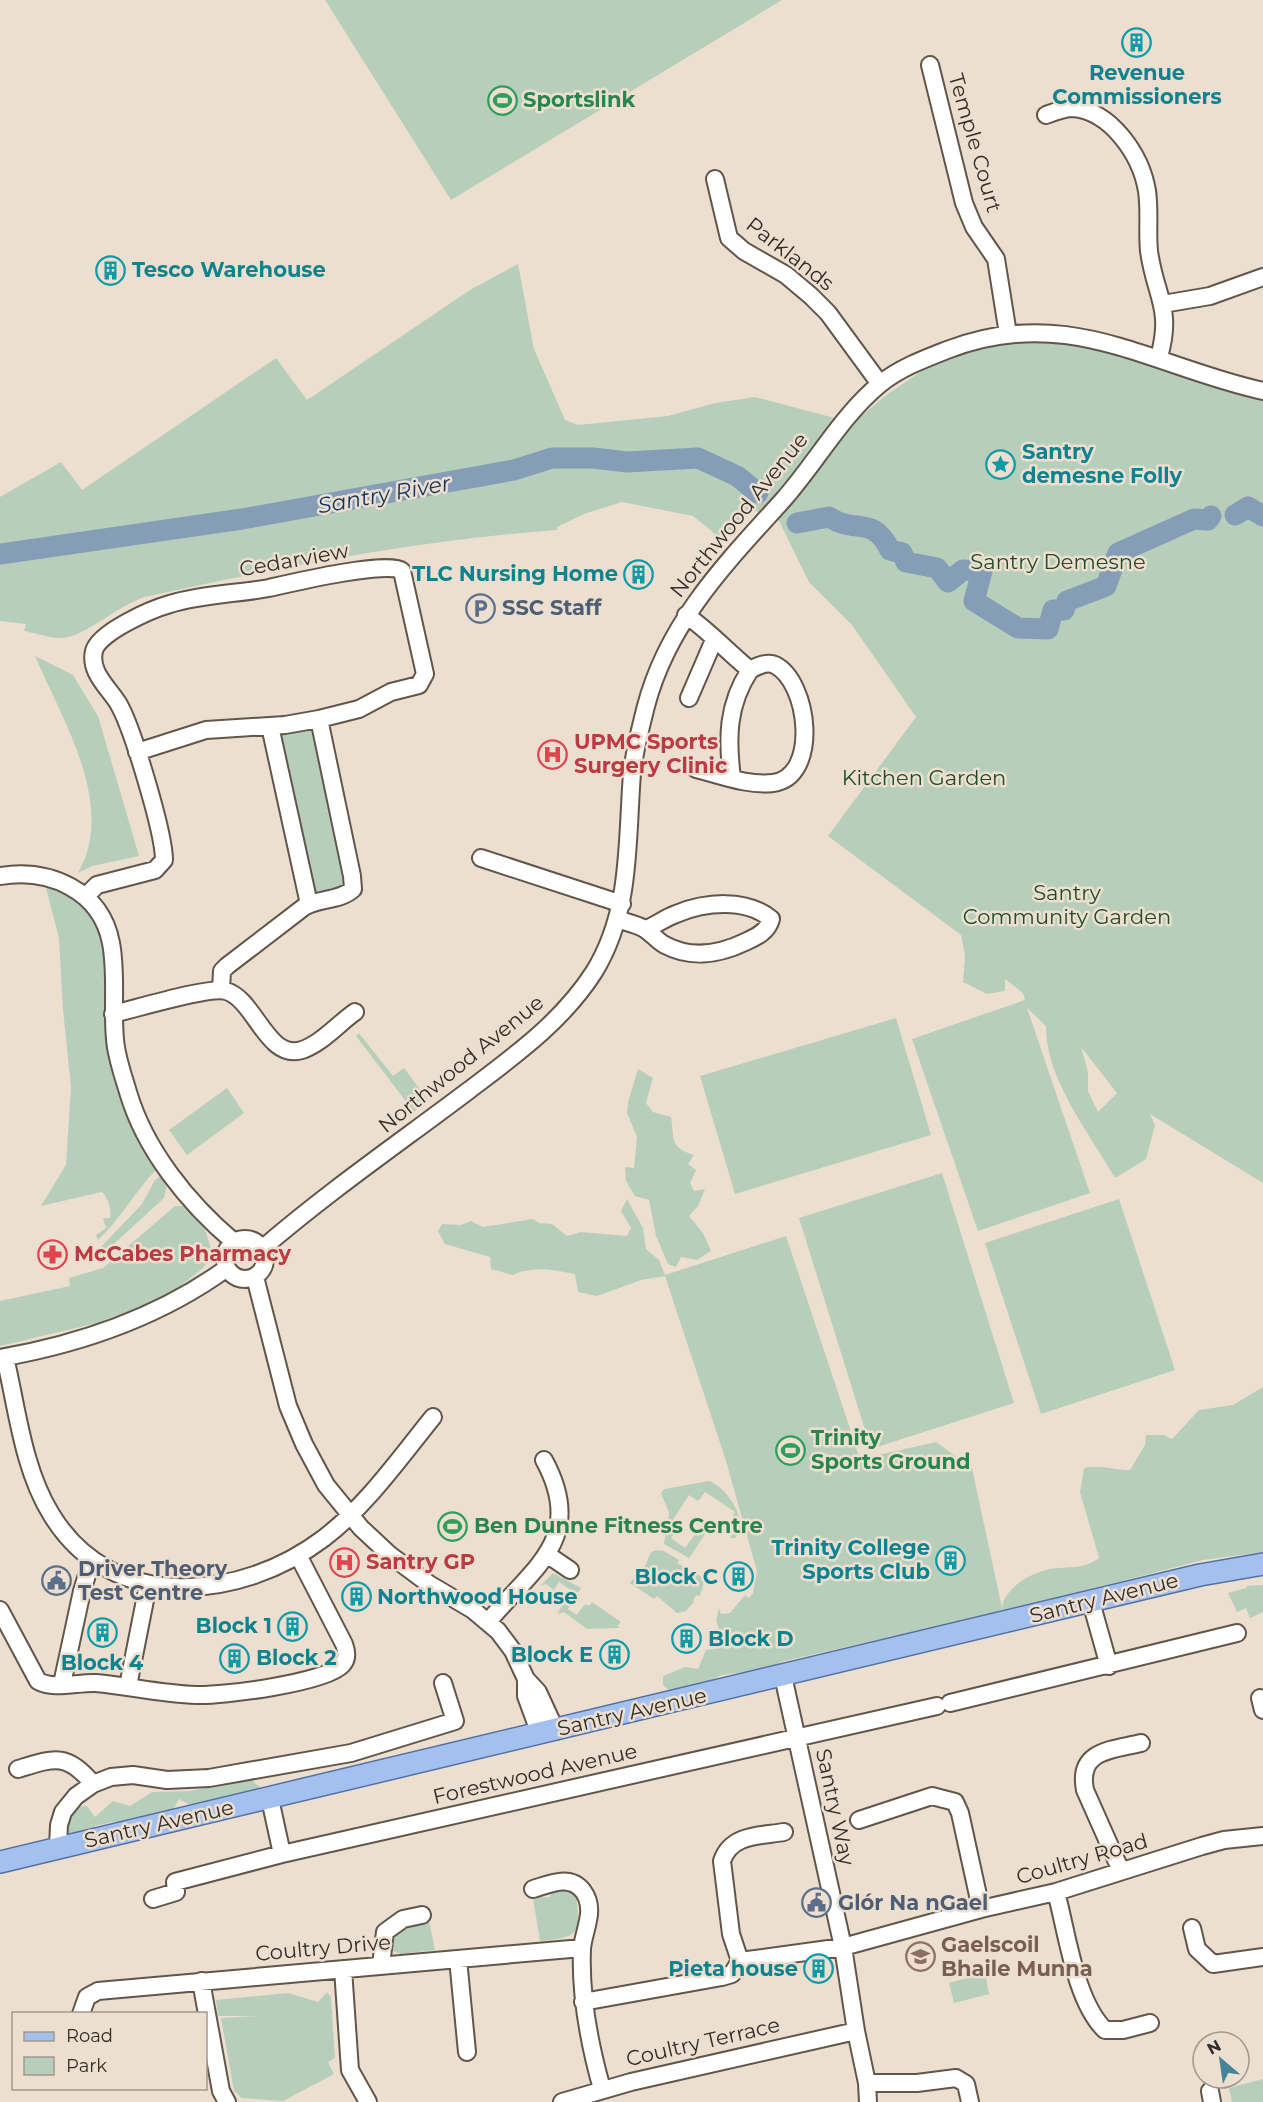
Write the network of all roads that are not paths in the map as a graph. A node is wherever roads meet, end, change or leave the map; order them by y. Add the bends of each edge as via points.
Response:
1 (930, 65) dead end
2 (1046, 115) dead end
3 (715, 179) dead end
4 (1263, 277) edge
5 (1163, 304) junction
6 (1008, 334) junction
7 (1159, 357) junction
8 (880, 384) junction
9 (1263, 391) edge
10 (686, 615) junction
11 (714, 640) junction
12 (750, 670) junction
13 (689, 698) dead end
14 (319, 719) junction
15 (270, 726) junction
16 (137, 752) junction
17 (696, 769) dead end
18 (732, 778) junction
19 (482, 858) dead end
20 (0, 876) edge
21 (85, 897) junction
22 (309, 904) junction
23 (620, 911) junction
24 (646, 929) junction
25 (221, 990) junction
26 (355, 1012) dead end
27 (113, 1014) junction
28 (234, 1242) junction
29 (263, 1248) junction
30 (227, 1268) junction
31 (255, 1277) junction
32 (3, 1358) edge
33 (433, 1417) dead end
34 (544, 1460) dead end
35 (350, 1516) junction
36 (298, 1555) junction
37 (548, 1556) junction
38 (92, 1559) junction
39 (1263, 1564) edge
40 (570, 1570) dead end
41 (148, 1585) junction
42 (1091, 1602) junction
43 (0, 1610) edge
44 (488, 1622) junction
45 (1237, 1633) dead end
46 (1108, 1666) junction
47 (783, 1676) junction
48 (443, 1683) dead end
49 (62, 1684) junction
50 (128, 1686) junction
51 (548, 1732) junction
52 (797, 1738) junction
53 (1141, 1743) dead end
54 (18, 1769) dead end
55 (93, 1784) junction
56 (270, 1798) junction
57 (859, 1820) dead end
58 (784, 1832) dead end
59 (1263, 1836) edge
60 (58, 1847) junction
61 (282, 1854) junction
62 (0, 1862) edge
63 (1120, 1871) junction
64 (533, 1889) dead end
65 (1056, 1892) junction
66 (153, 1899) dead end
67 (981, 1909) junction
68 (422, 1915) dead end
69 (1192, 1928) dead end
70 (843, 1947) junction
71 (582, 1948) junction
72 (1263, 1957) edge
73 (458, 1959) junction
74 (740, 1962) junction
75 (381, 1965) junction
76 (343, 1969) junction
77 (201, 1981) junction
78 (583, 2002) junction
79 (81, 2012) edge
80 (207, 2012) edge
81 (207, 2014) edge
82 (1150, 2023) dead end
83 (856, 2031) junction
84 (467, 2052) dead end
85 (867, 2083) junction
86 (602, 2089) junction
87 (227, 2102) edge
88 (368, 2102) edge
89 (562, 2102) edge
90 (868, 2102) edge
91 (970, 2102) edge

1 - 6 street, Temple Court via 964,203 974,227 996,259
2 - 5 street via 1070,108 1090,112 1114,128 1128,147 1147,191 1149,253
3 - 8 street, Parklands via 729,238 786,274 811,296
4 - 5 street via 1210,296
5 - 7 street via 1166,320
6 - 7 street, Northwood Avenue via 1070,334 1113,342
6 - 8 street, Northwood Avenue via 966,342 909,366
7 - 9 street, Northwood Avenue
8 - 10 street, Northwood Avenue via 842,424 788,495 720,569
10 - 11 street via 707,629
10 - 23 street, Northwood Avenue via 661,663 635,752 629,860
11 - 12 street
11 - 13 street
12 - 18 street via 734,702 729,724
12 - 18 street via 768,663 775,665 792,684 804,723 801,763 795,773 772,783
14 - 15 street, Cedarview
14 - 16 street, Cedarview via 366,706 391,692 419,685 425,678 407,581 399,568 345,572 249,592 186,599 157,608 110,633 94,650 95,669 123,711
14 - 22 street via 354,886 344,895
15 - 16 street, Cedarview via 206,729
15 - 22 street
16 - 21 street, Cedarview via 164,860 155,870 97,885
17 - 18 street
19 - 23 street
20 - 21 street via 46,876 65,882
21 - 27 street via 110,937
22 - 25 street via 227,966 222,971
23 - 24 street
23 - 29 street, Northwood Avenue via 593,973 545,1030
24 - 24 street via 675,914 710,904 760,909 771,919 769,927 752,939 710,954 666,946
25 - 26 street via 239,998 274,1042 292,1051 307,1048
25 - 27 street
27 - 28 street via 115,1042 128,1094 146,1137 182,1189
28 - 29 street via 253,1240
28 - 30 street via 225,1254
29 - 31 street via 265,1265
30 - 31 street via 239,1278
30 - 32 street via 179,1298 128,1322
31 - 35 street via 294,1423 326,1485
32 - 38 street via 41,1496 52,1516
33 - 35 street
34 - 37 street via 559,1506 556,1536
35 - 36 street
35 - 44 street via 406,1568
36 - 41 street via 233,1581 203,1587
36 - 50 street via 347,1651 343,1664 336,1670 220,1695
37 - 40 street
37 - 44 street
38 - 41 street via 109,1572
38 - 49 street
39 - 42 main road, Santry Avenue
41 - 50 street
42 - 46 street
42 - 47 main road, Santry Avenue
43 - 49 street via 38,1681 44,1685
44 - 51 street via 509,1646 526,1679 526,1696
45 - 46 street, Forestwood Avenue
46 - 52 street, Forestwood Avenue
47 - 51 main road, Santry Avenue
47 - 52 street, Santry Way
48 - 55 street via 455,1721 379,1745 209,1778 167,1780 133,1775
49 - 50 street
51 - 56 main road, Santry Avenue
52 - 61 street, Forestwood Avenue
52 - 70 street, Santry Way
53 - 63 street via 1099,1753 1089,1760 1083,1777
54 - 55 street via 64,1761 76,1764
55 - 60 street via 63,1812
56 - 60 main road, Santry Avenue
56 - 61 street
57 - 67 street via 932,1796 955,1802
58 - 74 street via 736,1841 725,1852 722,1861 732,1941
59 - 63 street, Coultry Road via 1224,1840
60 - 62 main road, Santry Avenue
61 - 66 street, Forestwood Avenue via 175,1882 176,1892
63 - 65 street, Coultry Road
64 - 71 street via 564,1881 573,1882 585,1893 589,1908
65 - 67 street, Coultry Road
65 - 82 street via 1087,2005 1096,2020 1105,2030
67 - 70 street, Coultry Road
68 - 75 street via 402,1919 385,1932
69 - 72 street via 1197,1949 1213,1964
70 - 74 street, Coultry Road
70 - 83 street, Santry Way
71 - 73 street, Coultry Drive
71 - 78 street
73 - 75 street, Coultry Drive
73 - 84 street
74 - 78 street via 732,1974 722,1977
75 - 76 street, Coultry Drive
76 - 77 street, Coultry Drive
76 - 88 street via 350,2070
77 - 79 street, Coultry Drive via 98,1991 87,1997
77 - 80 street
78 - 86 street
81 - 87 street via 221,2091
83 - 85 street, Santry Way
83 - 86 street, Coultry Terrace
85 - 90 street, Santry Way
85 - 91 street via 956,2078 966,2084
86 - 89 street, Coultry Terrace

